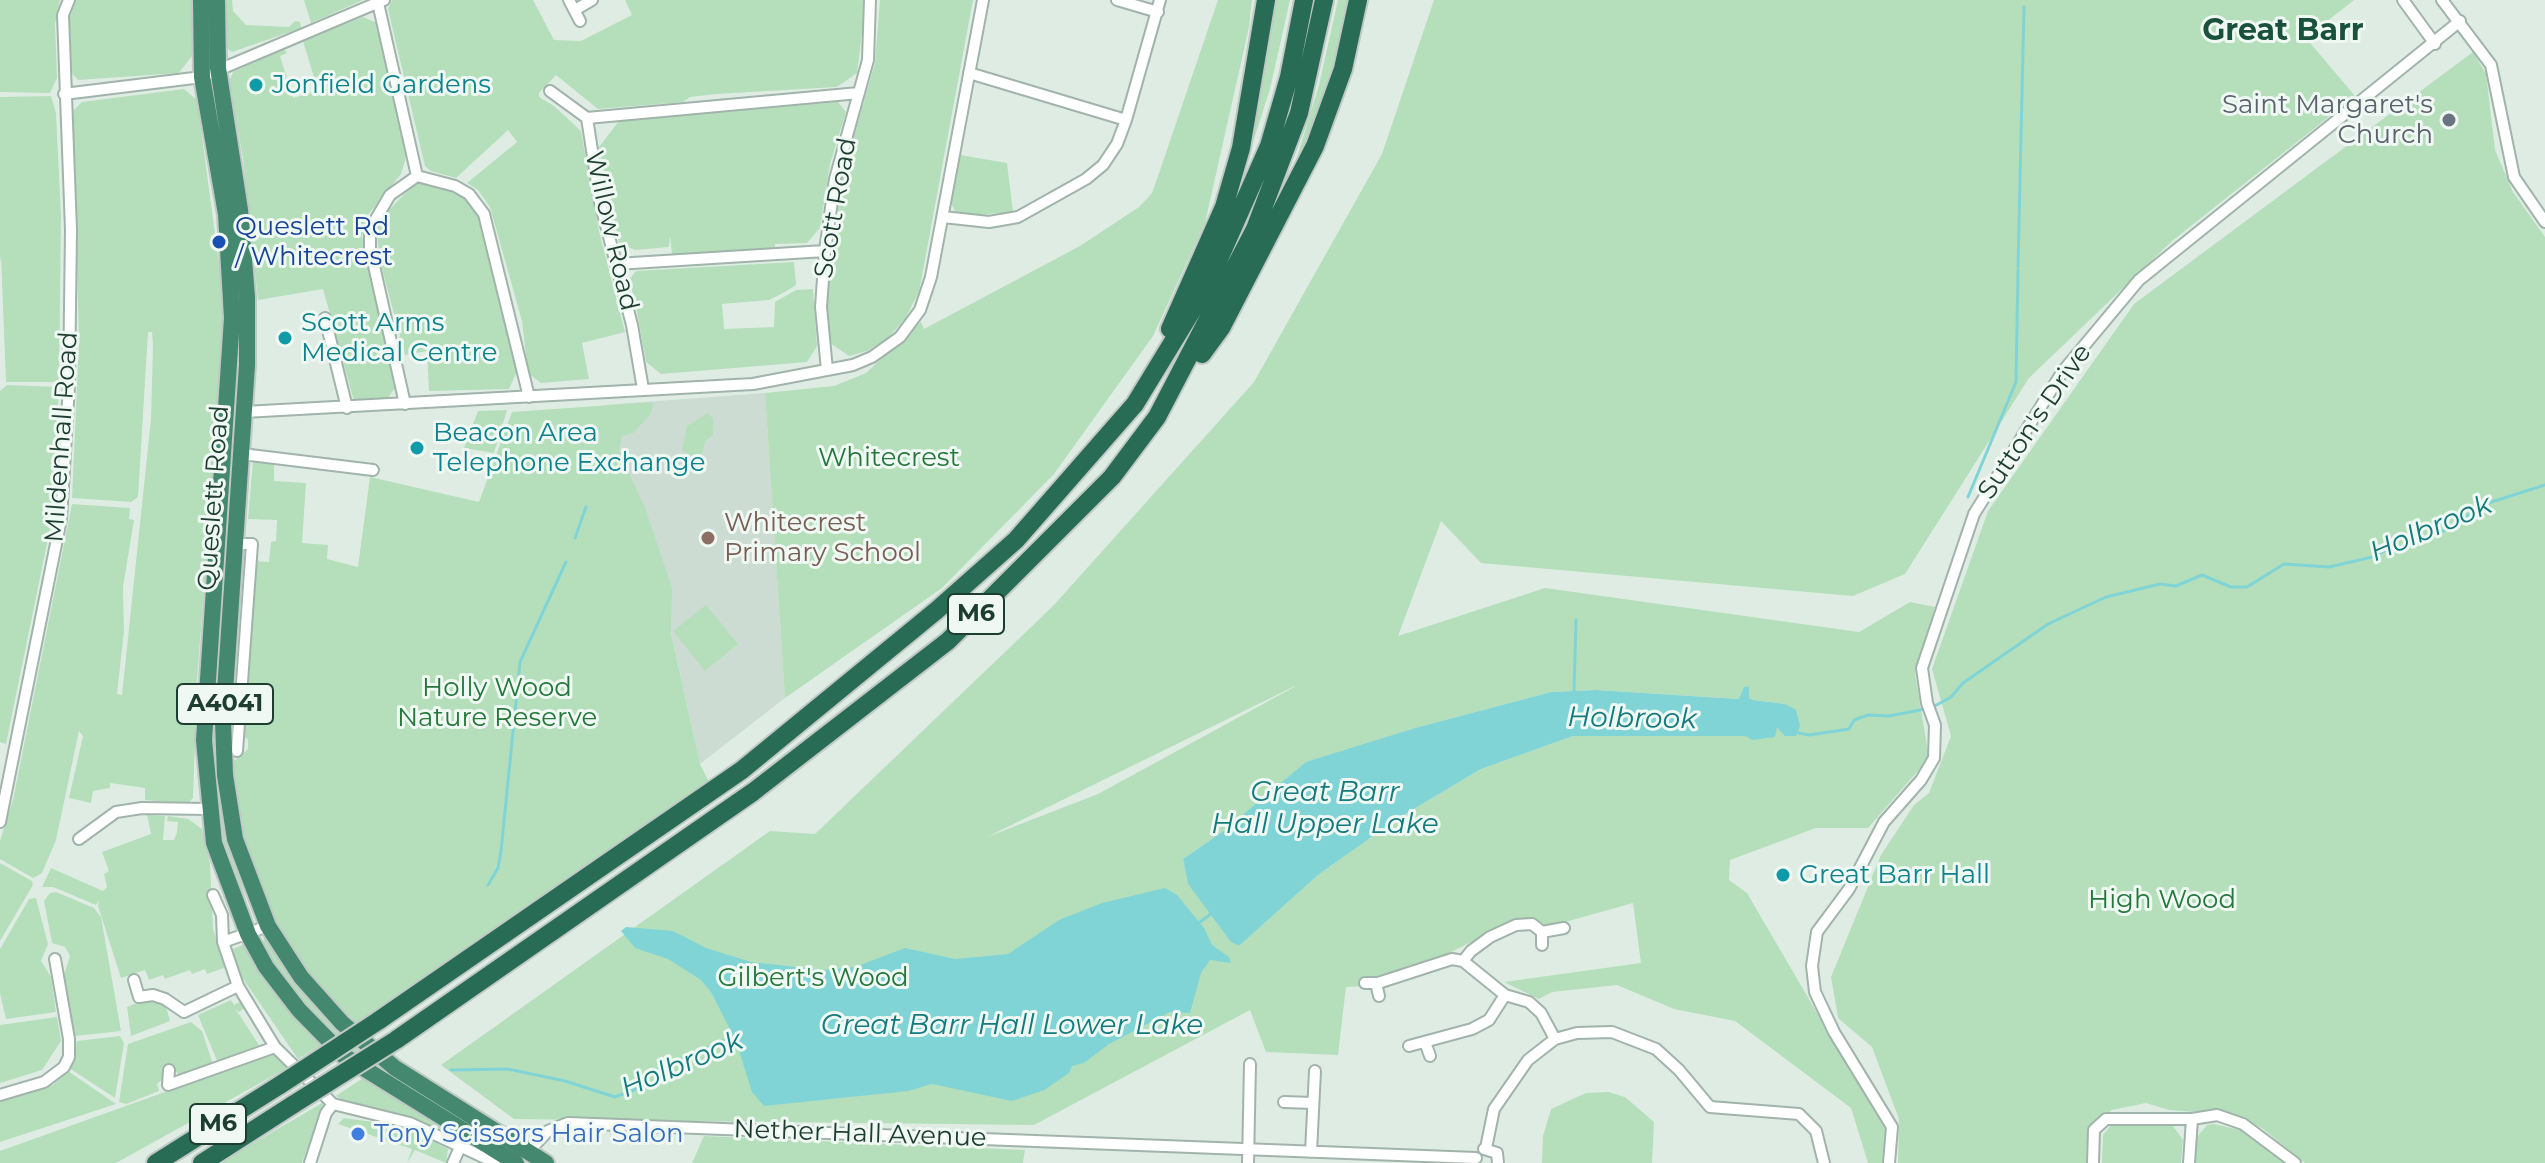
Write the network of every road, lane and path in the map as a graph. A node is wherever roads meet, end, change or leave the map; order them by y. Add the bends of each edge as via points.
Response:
1 (69, 0) edge
2 (201, 0) edge
3 (217, 0) edge
4 (592, 0) edge
5 (870, 0) edge
6 (983, 0) edge
7 (1117, 0) edge
8 (1160, 0) edge
9 (1266, 0) edge
10 (1304, 0) edge
11 (1324, 0) edge
12 (1358, 0) edge
13 (2403, 0) edge
14 (2442, 0) edge
15 (381, 2) edge
16 (572, 5) edge
17 (1158, 12) junction
18 (580, 21) dead end
19 (2460, 21) junction
20 (2435, 44) junction
21 (218, 68) junction
22 (969, 73) junction
23 (202, 77) junction
24 (550, 91) dead end
25 (859, 93) junction
26 (64, 94) junction
27 (587, 118) junction
28 (1126, 120) junction
29 (417, 176) junction
30 (943, 217) junction
31 (2545, 222) edge
32 (825, 251) junction
33 (616, 264) junction
34 (325, 318) dead end
35 (827, 370) junction
36 (643, 389) junction
37 (529, 397) junction
38 (405, 404) junction
39 (1135, 404) junction
40 (347, 408) junction
41 (236, 412) junction
42 (1157, 417) junction
43 (242, 454) junction
44 (373, 470) dead end
45 (217, 541) junction
46 (235, 544) junction
47 (242, 745) dead end
48 (208, 809) junction
49 (0, 822) edge
50 (79, 839) dead end
51 (213, 895) dead end
52 (268, 926) junction
53 (1564, 928) dead end
54 (1542, 932) junction
55 (248, 934) junction
56 (223, 942) junction
57 (1542, 945) dead end
58 (55, 959) dead end
59 (1463, 961) junction
60 (134, 980) dead end
61 (238, 986) junction
62 (1505, 995) junction
63 (1379, 996) dead end
64 (1555, 1039) junction
65 (1425, 1042) junction
66 (1409, 1046) dead end
67 (275, 1047) junction
68 (1430, 1056) dead end
69 (1250, 1064) dead end
70 (169, 1070) dead end
71 (1315, 1071) dead end
72 (0, 1095) edge
73 (1284, 1102) dead end
74 (1313, 1103) junction
75 (333, 1104) junction
76 (2192, 1119) junction
77 (461, 1145) junction
78 (1486, 1148) junction
79 (529, 1151) junction
80 (1248, 1151) junction
81 (1311, 1152) junction
82 (1476, 1160) edge
83 (156, 1163) edge
84 (202, 1163) edge
85 (310, 1163) edge
86 (453, 1163) edge
87 (496, 1163) edge
88 (516, 1163) edge
89 (546, 1163) edge
90 (1248, 1163) edge
91 (1498, 1163) edge
92 (1824, 1163) edge
93 (1889, 1163) edge
94 (2093, 1163) edge
95 (2189, 1163) edge
96 (2295, 1163) edge

1 - 26 street, Mildenhall Road via 63,15
2 - 23 highway, Queslett Road / A4041
3 - 21 highway, Queslett Road / A4041
4 - 16 street
5 - 25 street, Scott Road via 868,60
6 - 22 street
7 - 17 street
8 - 17 street
9 - 39 highway, M6 via 1241,148 1224,207
10 - 39 highway, M6 via 1289,77 1256,182 1207,286
11 - 42 highway, M6 via 1315,53 1281,166 1226,290
12 - 42 highway, M6 via 1343,69 1315,146 1221,328
13 - 20 street
14 - 19 street
15 - 21 street
15 - 29 street
16 - 18 street
17 - 28 street
19 - 20 street, Sutton's Drive
19 - 31 street via 2491,65 2514,177
20 - 93 street, Sutton's Drive via 2139,280 2063,371 1974,514 1922,668 1935,725 1934,758 1884,822 1849,889 1817,932 1812,966 1815,992 1834,1032 1892,1127
21 - 23 street
21 - 41 highway, Queslett Road / A4041 via 247,297
22 - 28 street
22 - 30 street
23 - 26 street
23 - 41 highway, Queslett Road / A4041 via 229,243
24 - 27 street, Willow Road
25 - 27 street
25 - 32 street, Scott Road via 835,179
26 - 49 street, Mildenhall Road via 71,230 61,519
27 - 33 street, Willow Road
28 - 30 street via 1103,165 1048,202 1002,221
29 - 37 street via 455,186 484,214
29 - 38 street via 390,195 370,229
30 - 35 street via 920,310 900,337 872,357
32 - 33 street
32 - 35 street, Scott Road via 821,307
33 - 36 street, Willow Road
34 - 40 street
35 - 36 street via 753,384
36 - 37 street
37 - 38 street
38 - 40 street
39 - 83 highway, M6, bridge via 1016,540 742,770 378,1021
40 - 41 street
41 - 43 highway, Queslett Road / A4041
41 - 45 highway, Queslett Road / A4041
42 - 84 highway, M6, bridge via 1112,477 948,641 753,792 396,1040
43 - 44 street
43 - 46 highway, Queslett Road / A4041
45 - 46 highway
45 - 48 highway, Queslett Road / A4041 via 204,727
46 - 47 street via 252,544
46 - 52 highway, Queslett Road / A4041 via 223,721 225,775 235,839
48 - 50 street via 116,812
48 - 55 highway, Queslett Road / A4041 via 214,843
51 - 56 street via 222,915
52 - 55 street
52 - 79 highway, Queslett Road / A4041 via 317,997 368,1047
53 - 54 street
54 - 57 street
54 - 59 street via 1532,924 1505,929
55 - 56 street
55 - 88 highway, Queslett Road / A4041 via 299,1010 344,1056
56 - 61 street
58 - 72 street via 69,1057 44,1082
59 - 62 street
59 - 63 street via 1452,959 1370,983
60 - 61 street via 139,997 153,995 184,1012
61 - 67 street
62 - 64 street via 1529,1002
62 - 65 street via 1489,1020
64 - 78 street via 1528,1060 1504,1091 1494,1109
64 - 92 street via 1600,1032 1634,1038 1656,1049 1710,1107 1799,1114 1816,1131
65 - 66 street
65 - 68 street
67 - 70 street via 168,1085
67 - 75 street
69 - 80 street
71 - 74 street
73 - 74 street
74 - 81 street
75 - 77 street via 410,1123
75 - 85 street
76 - 94 street via 2106,1119 2094,1130
76 - 95 street
76 - 96 street via 2217,1115 2243,1124
77 - 86 street
77 - 87 street
78 - 82 street, Nether Hall Avenue
78 - 91 street via 1497,1153
79 - 80 street, Nether Hall Avenue via 548,1131 568,1123
79 - 89 highway, Queslett Road / A4041
80 - 81 street, Nether Hall Avenue
80 - 90 street
81 - 82 street, Nether Hall Avenue

